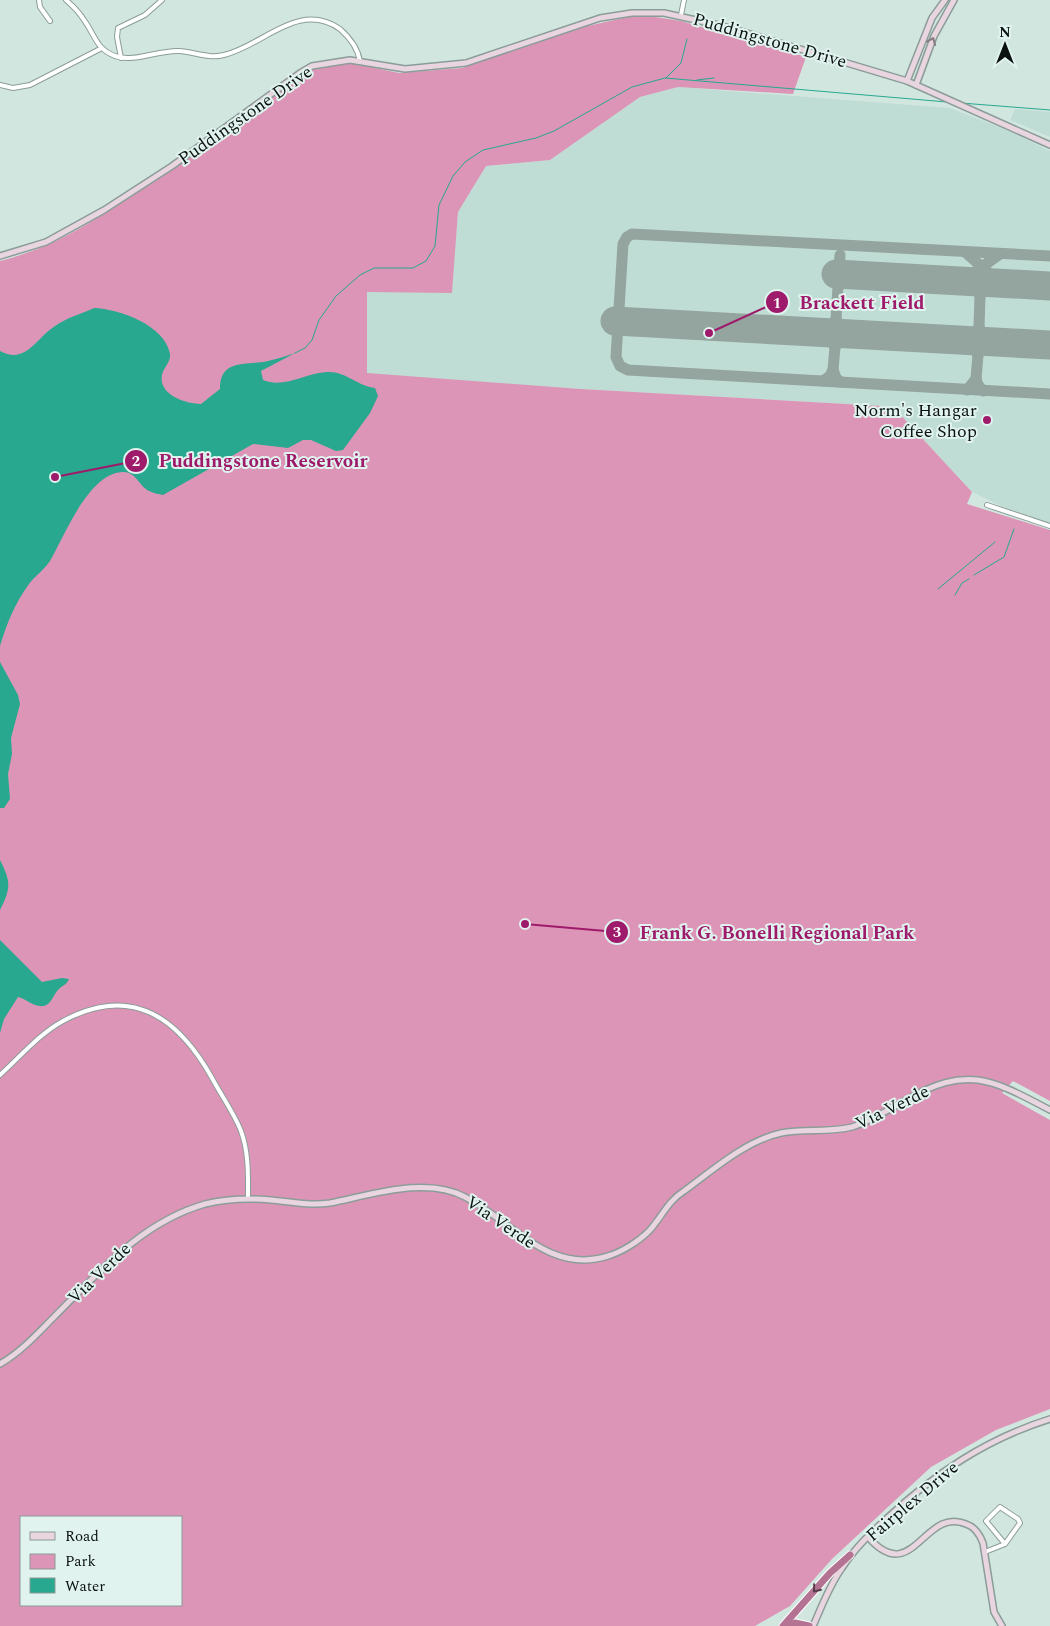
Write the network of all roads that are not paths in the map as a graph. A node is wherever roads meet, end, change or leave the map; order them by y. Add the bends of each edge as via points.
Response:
1 (39, 0) edge
2 (66, 0) edge
3 (162, 0) edge
4 (684, 0) edge
5 (945, 0) edge
6 (954, 0) edge
7 (682, 15) junction
8 (50, 22) dead end
9 (100, 49) junction
10 (121, 58) junction
11 (360, 61) junction
12 (907, 81) junction
13 (0, 85) edge
14 (916, 85) junction
15 (1050, 145) edge
16 (0, 256) edge
17 (987, 505) dead end
18 (1050, 526) edge
19 (0, 1075) edge
20 (1050, 1110) edge
21 (248, 1199) junction
22 (0, 1364) edge
23 (1050, 1420) edge
24 (868, 1537) junction
25 (1005, 1544) junction
26 (985, 1552) junction
27 (850, 1555) junction
28 (782, 1626) edge
29 (789, 1626) edge
30 (809, 1626) edge
31 (813, 1626) edge
32 (1002, 1626) edge

1 - 8 street
2 - 9 street via 85,20
3 - 10 street via 145,16 118,28 116,37
4 - 7 street
5 - 12 street via 932,18
14 -> 6 street via 934,36
7 - 11 street, Puddingstone Drive via 632,12 600,18 481,59 447,66 405,69
7 - 12 street, Puddingstone Drive
9 - 10 street
9 - 13 street via 30,85 13,88
10 - 11 street via 177,51 224,56 289,20 313,16 323,18 342,30 359,54
11 - 16 street, Puddingstone Drive via 326,62 312,66 172,166 104,210 46,242
12 - 14 street, Puddingstone Drive
14 - 15 street, Puddingstone Drive
17 - 18 street
19 - 21 street via 39,1038 63,1021 84,1013 119,1006 137,1008 160,1017 171,1024 199,1055 240,1130 247,1158
20 - 21 street, Via Verde via 1005,1086 980,1079 954,1080 926,1089 852,1127 789,1132 759,1140 678,1195 648,1231 627,1248 608,1257 580,1260 548,1253 464,1196 435,1188 405,1189 320,1205
21 - 22 street, Via Verde via 207,1204 158,1223 132,1241 26,1345
23 - 24 street, Fairplex Drive via 1003,1436 957,1461
24 - 26 street via 882,1551 902,1553 912,1549 941,1524 955,1521 976,1530
24 - 27 street, Fairplex Drive
25 - 25 street via 1020,1523 1000,1507 986,1521
25 - 26 street
26 - 32 street via 994,1612
27 -> 28 highway
27 - 31 street, Fairplex Drive via 832,1584
29 - 30 highway via 795,1623

